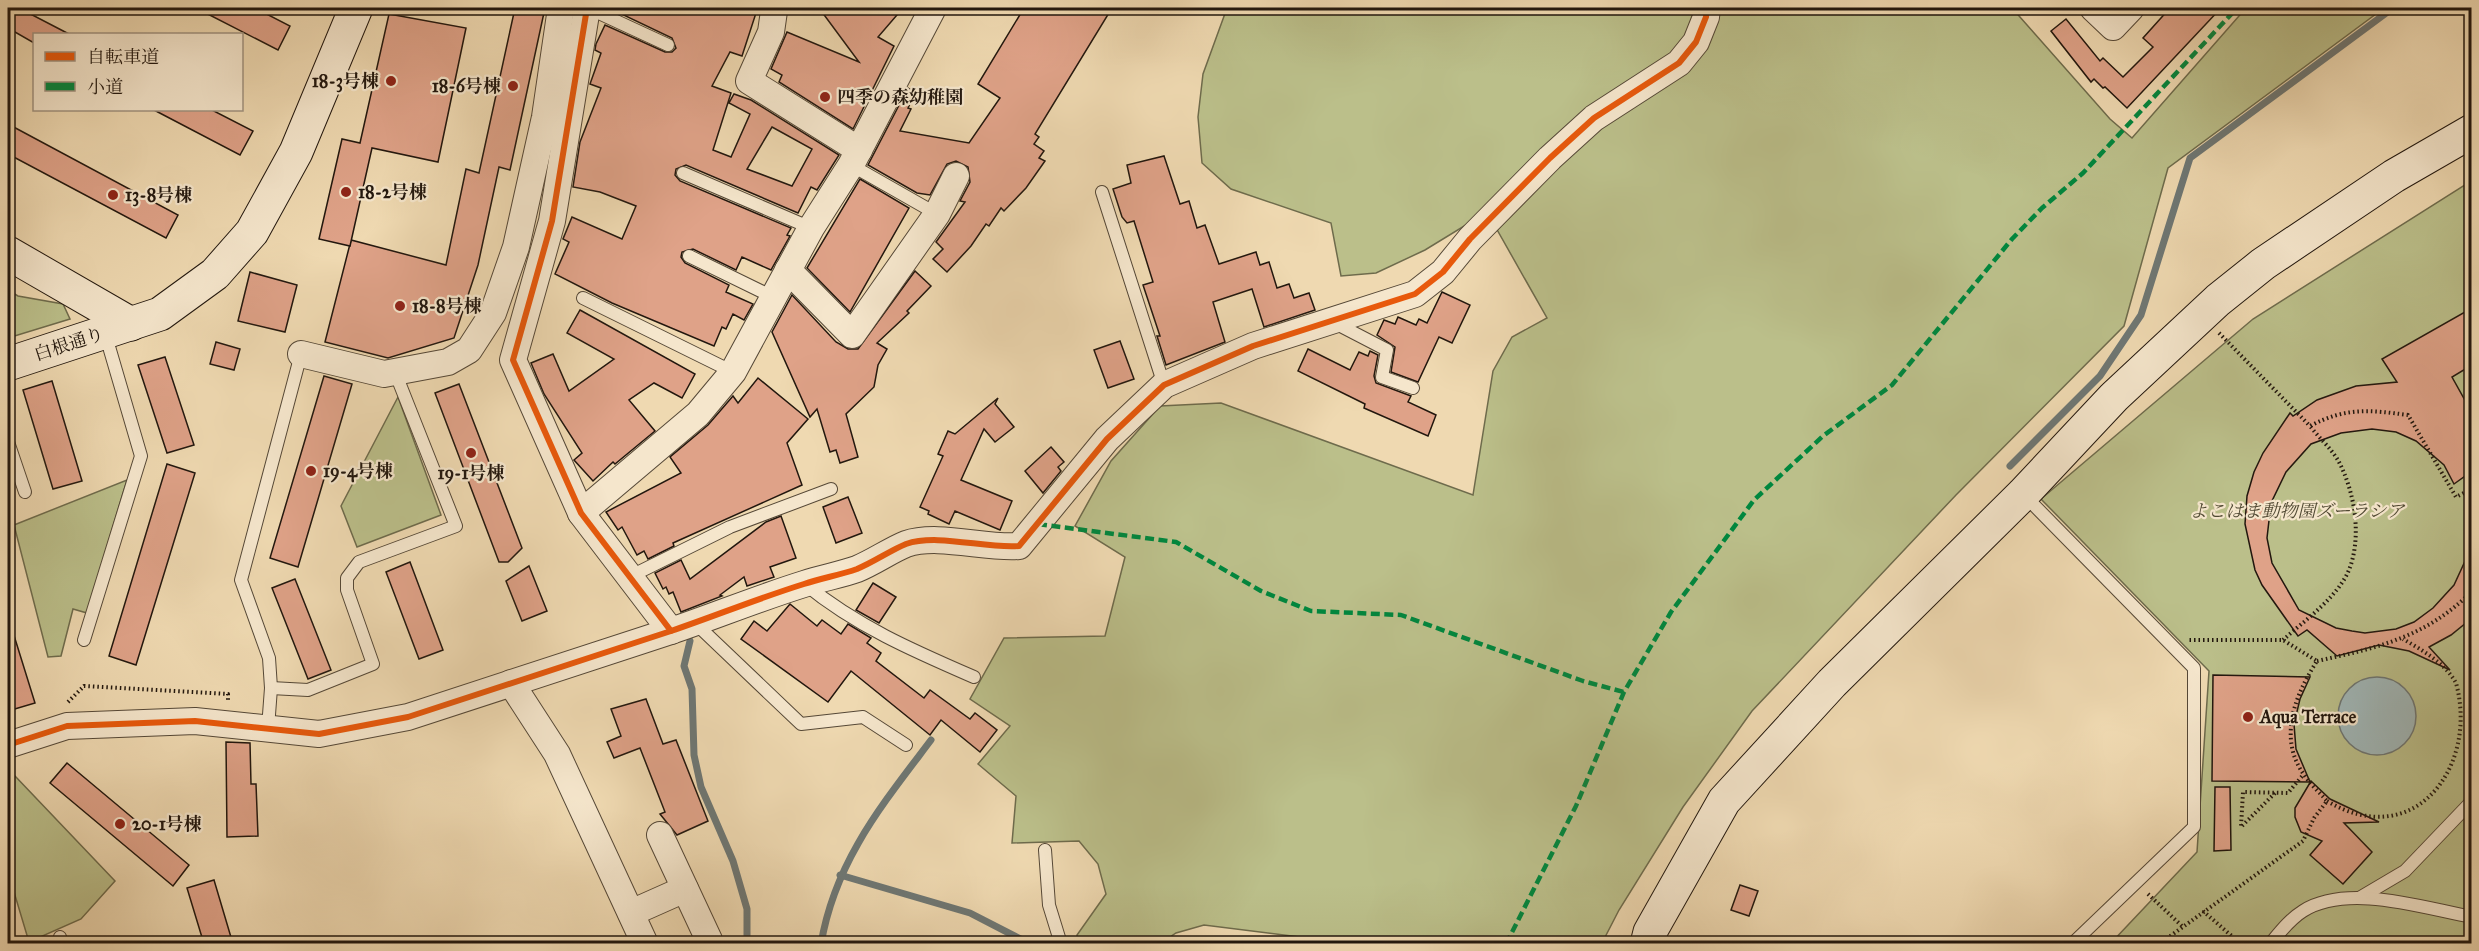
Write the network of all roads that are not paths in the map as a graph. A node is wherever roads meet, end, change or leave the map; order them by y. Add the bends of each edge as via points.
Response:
1 (356, 8) edge
2 (561, 8) edge
3 (587, 8) edge
4 (933, 8) edge
5 (1707, 8) edge
6 (2093, 8) edge
7 (2131, 8) edge
8 (775, 9) edge
9 (668, 45) dead end
10 (2472, 131) edge
11 (855, 157) junction
12 (683, 173) dead end
13 (956, 176) dead end
14 (1102, 192) dead end
15 (937, 214) junction
16 (811, 228) junction
17 (8, 254) edge
18 (689, 256) dead end
19 (788, 270) junction
20 (773, 297) junction
21 (583, 298) dead end
22 (1333, 322) junction
23 (118, 328) junction
24 (301, 354) joint
25 (8, 364) edge
26 (395, 372) junction
27 (733, 372) junction
28 (1164, 385) junction
29 (1413, 388) dead end
30 (8, 442) edge
31 (831, 489) dead end
32 (25, 492) dead end
33 (2023, 494) junction
34 (581, 513) junction
35 (629, 577) junction
36 (805, 584) junction
37 (695, 623) junction
38 (670, 631) junction
39 (84, 640) dead end
40 (974, 677) dead end
41 (511, 682) junction
42 (271, 688) junction
43 (268, 728) junction
44 (8, 745) edge
45 (906, 745) dead end
46 (2472, 801) edge
47 (660, 836) dead end
48 (1045, 850) dead end
49 (685, 889) junction
50 (2361, 897) junction
51 (631, 914) junction
52 (2472, 917) edge
53 (709, 940) dead end
54 (645, 944) edge
55 (1061, 944) edge
56 (1647, 944) edge
57 (2072, 944) edge
58 (2270, 944) edge

1 - 23 street, 白根通り via 296,152 252,232 215,274 193,292 160,314
2 - 26 street via 545,117 516,247 493,313 469,350 448,362
3 - 9 lane
3 - 34 street via 552,221 513,360
4 - 11 street
5 - 22 street via 1696,42 1679,63 1594,118 1470,239 1443,272 1415,294
6 - 7 street via 2113,27
8 - 11 street via 771,32 749,81
10 - 33 street via 2394,176 2263,264 2218,300 2122,390
11 - 15 lane
11 - 16 street
12 - 16 lane
13 - 15 street
14 - 28 lane
15 - 19 street via 852,335
16 - 19 street
17 - 23 street
18 - 20 lane
19 - 20 street
20 - 27 street
21 - 27 lane
22 - 28 street via 1253,345
22 - 29 lane via 1387,350 1382,377
23 - 25 street, 白根通り
23 - 39 lane via 141,456
24 - 26 street via 384,374
24 - 42 lane via 241,580 269,658
26 - 42 lane via 456,526 359,562 347,578 347,590 373,664 308,690
27 - 34 street via 698,414
28 - 36 street via 1107,439 1019,546 907,544 878,561
30 - 32 lane
31 - 35 lane via 730,527
33 - 56 street via 1832,683 1724,801
33 - 57 lane via 2194,668 2194,827
34 - 35 street
35 - 38 street
36 - 37 street
36 - 40 lane via 831,605 888,639
37 - 38 street
37 - 45 lane via 801,724 863,717
38 - 41 street
41 - 43 street via 408,717 319,734
41 - 51 street via 557,754
42 - 43 lane
43 - 44 street via 195,721 67,726
46 - 50 lane via 2404,871
47 - 49 street
48 - 55 lane via 1049,905
49 - 51 street
49 - 53 street
50 - 52 lane
50 - 58 lane via 2335,899 2304,910
51 - 54 street

